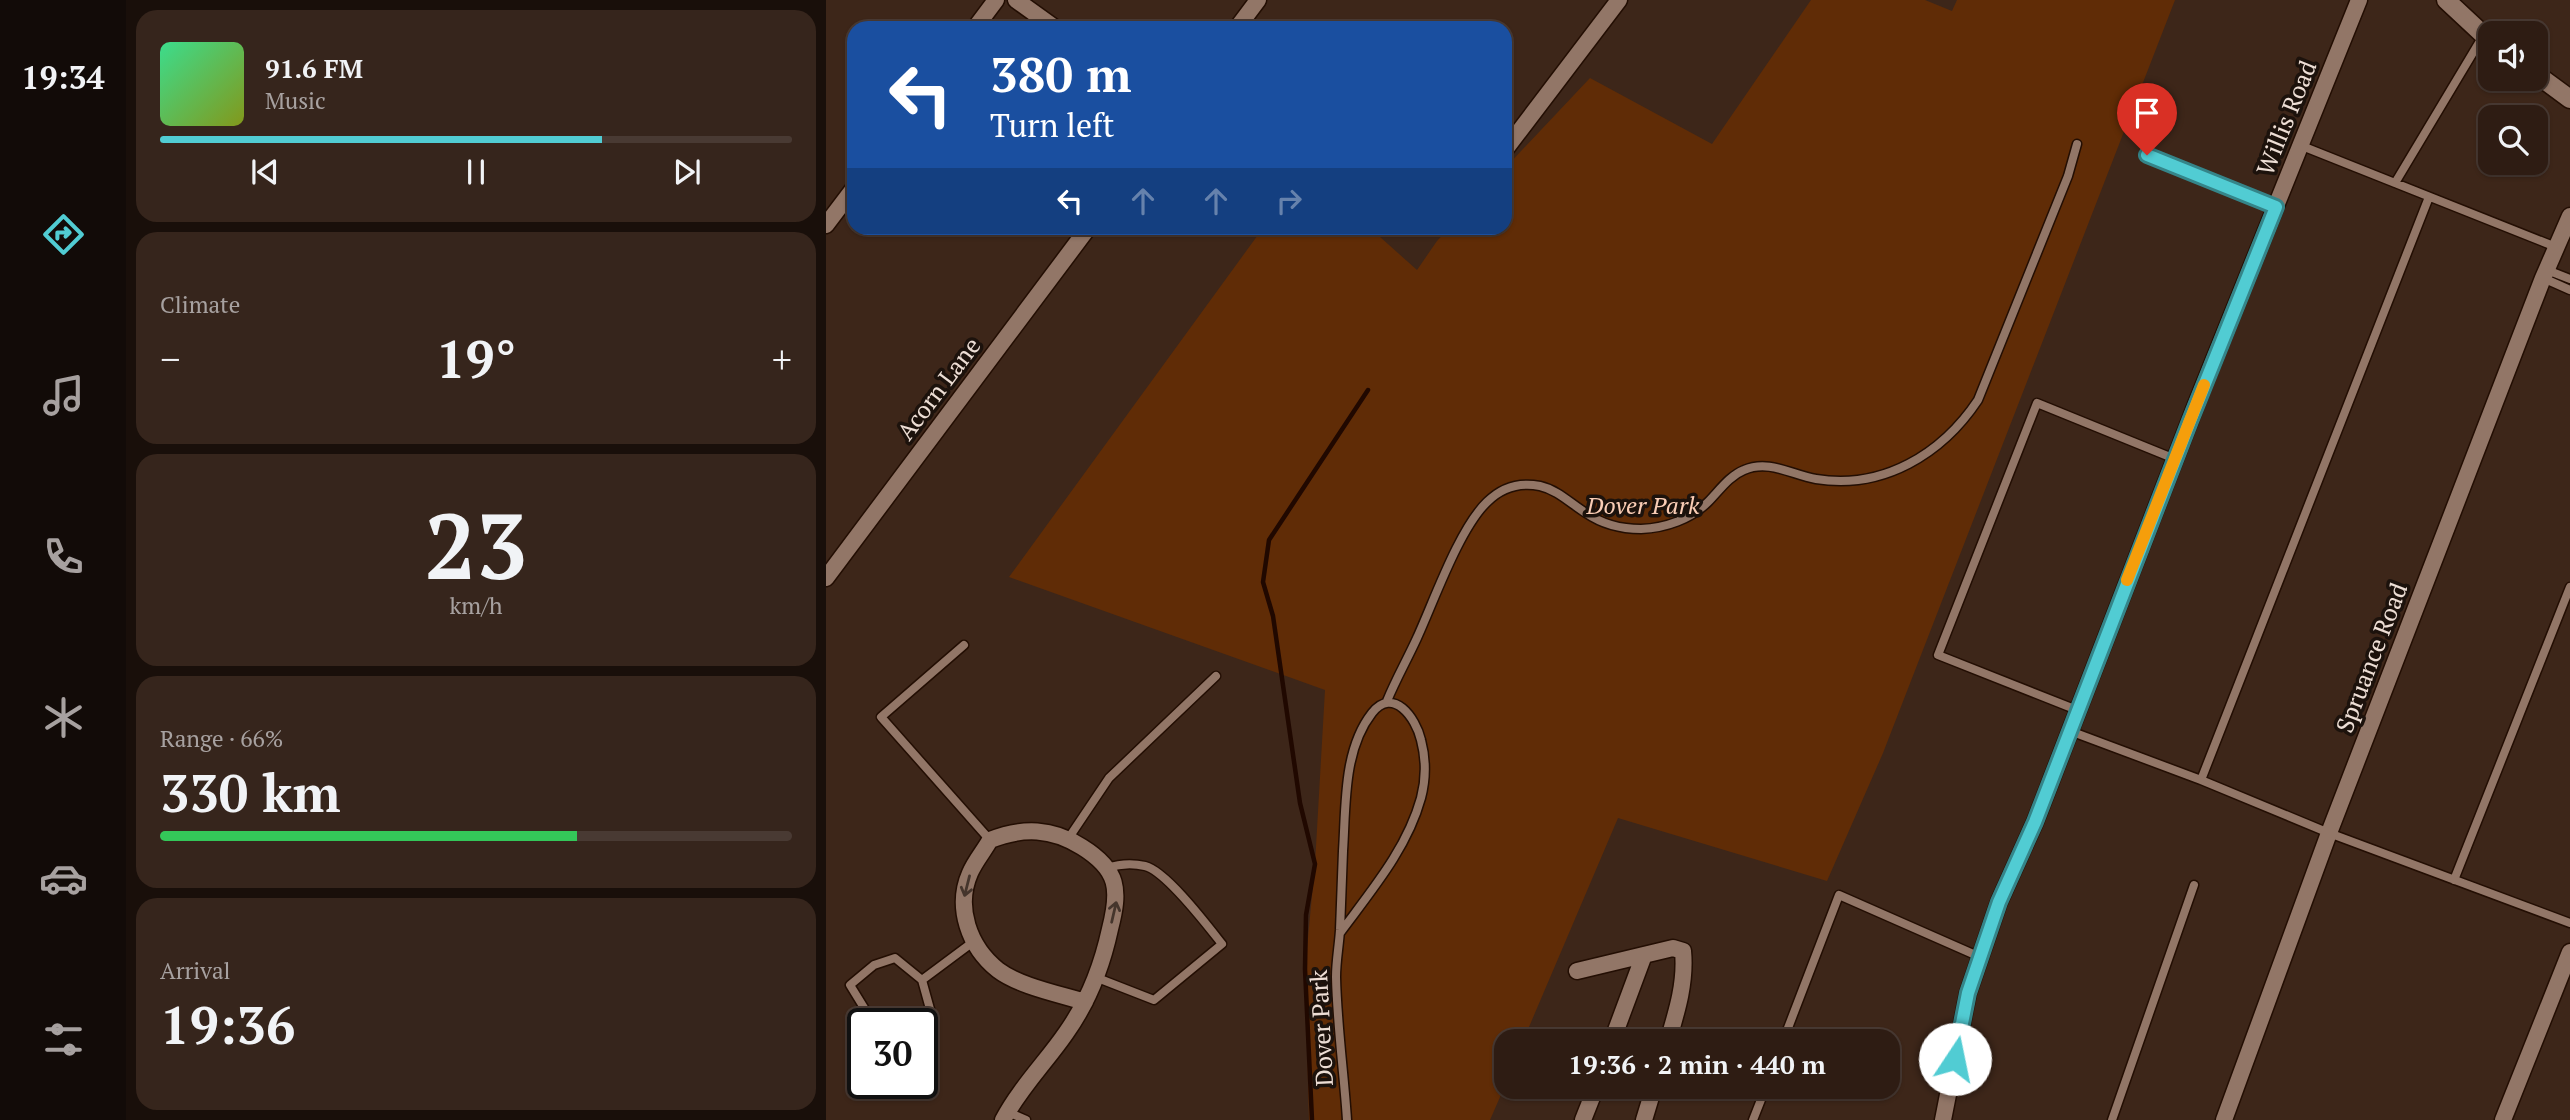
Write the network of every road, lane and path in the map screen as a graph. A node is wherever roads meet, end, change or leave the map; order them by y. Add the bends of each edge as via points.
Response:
1 (996, 0) edge
2 (1016, 0) edge
3 (1258, 0) edge
4 (1619, 0) edge
5 (2359, 0) edge
6 (2446, 0) edge
7 (980, 21) edge
8 (1045, 21) edge
9 (1242, 21) edge
10 (2478, 30) edge
11 (2478, 52) edge
12 (2548, 83) edge
13 (2570, 99) edge
14 (1512, 141) edge
15 (2077, 144) dead end
16 (2302, 146) junction
17 (2147, 155) dead end
18 (2395, 183) junction
19 (847, 197) edge
20 (2429, 197) junction
21 (2276, 207) junction
22 (2570, 216) edge
23 (826, 225) edge
24 (1083, 235) edge
25 (2556, 247) junction
26 (2545, 274) junction
27 (2570, 279) edge
28 (2570, 290) edge
29 (2175, 459) junction
30 (826, 578) edge
31 (2570, 587) edge
32 (964, 645) dead end
33 (1216, 676) dead end
34 (1387, 701) junction
35 (2077, 710) junction
36 (2069, 730) junction
37 (2201, 780) junction
38 (2329, 833) junction
39 (1068, 839) junction
40 (990, 840) junction
41 (1106, 868) junction
42 (2454, 880) junction
43 (2194, 885) dead end
44 (2570, 923) edge
45 (1340, 933) junction
46 (973, 942) junction
47 (2570, 952) edge
48 (1644, 955) junction
49 (1980, 957) junction
50 (1577, 971) dead end
51 (1095, 977) junction
52 (922, 980) junction
53 (1085, 1002) junction
54 (864, 1008) edge
55 (930, 1008) edge
56 (1616, 1029) edge
57 (1672, 1029) edge
58 (1788, 1029) edge
59 (1591, 1099) edge
60 (1650, 1099) edge
61 (1761, 1099) edge
62 (1006, 1116) edge
63 (1026, 1120) edge
64 (1347, 1120) edge
65 (1583, 1120) edge
66 (1644, 1120) edge
67 (1753, 1120) edge
68 (1943, 1120) edge
69 (2112, 1120) edge
70 (2224, 1120) edge
71 (2504, 1120) edge

1 - 7 street
2 - 8 street
3 - 9 street
4 - 14 street
5 - 16 street, Willis Road
6 - 10 main road
11 - 18 lane
12 - 13 main road
15 - 34 lane via 1978,400 1934,450 1917,462 1859,479 1817,480 1781,468 1745,469 1688,517 1641,529 1602,523 1545,487 1515,485 1502,490 1479,511 1465,535
16 - 18 lane
16 - 21 street, Willis Road
17 - 21 lane
18 - 20 lane
19 - 23 street
20 - 25 lane
20 - 37 lane
21 - 29 street, Willis Road
22 - 25 street, Spruance Road
24 - 30 street, Acorn Lane
25 - 26 street, Spruance Road
26 - 27 lane
26 - 28 lane
26 - 38 street, Spruance Road
29 - 35 street, Willis Road
29 - 35 lane via 2037,403 1938,655
31 - 42 lane
32 - 40 lane via 881,717
33 - 39 lane via 1109,778
34 - 45 lane, Dover Park via 1367,720 1350,767
34 - 45 lane, Dover Park via 1406,712 1420,735 1425,778 1397,853
35 - 36 street, Willis Road
36 - 37 lane
36 - 49 street, Willis Road
37 - 38 lane
38 - 42 lane
38 - 70 street, Spruance Road
39 - 40 street via 1028,830
39 - 41 street via 1100,858
40 -> 46 street via 964,893
51 -> 41 street via 1117,899
41 - 51 lane via 1147,866 1175,889 1222,944 1154,1000
42 - 44 lane
43 - 69 lane
45 - 64 lane, Dover Park via 1337,998
46 - 52 lane
46 - 53 street via 998,970
47 - 71 street
48 - 50 street
48 - 56 street
48 - 57 street via 1673,948 1683,951 1685,969
49 - 58 lane via 1839,895
49 - 68 street, Willis Road via 1968,993
51 - 53 street
52 - 54 lane via 895,958 874,965 850,985
52 - 55 lane
53 - 62 street
59 - 65 street
60 - 66 street
61 - 67 lane
62 - 63 lane

